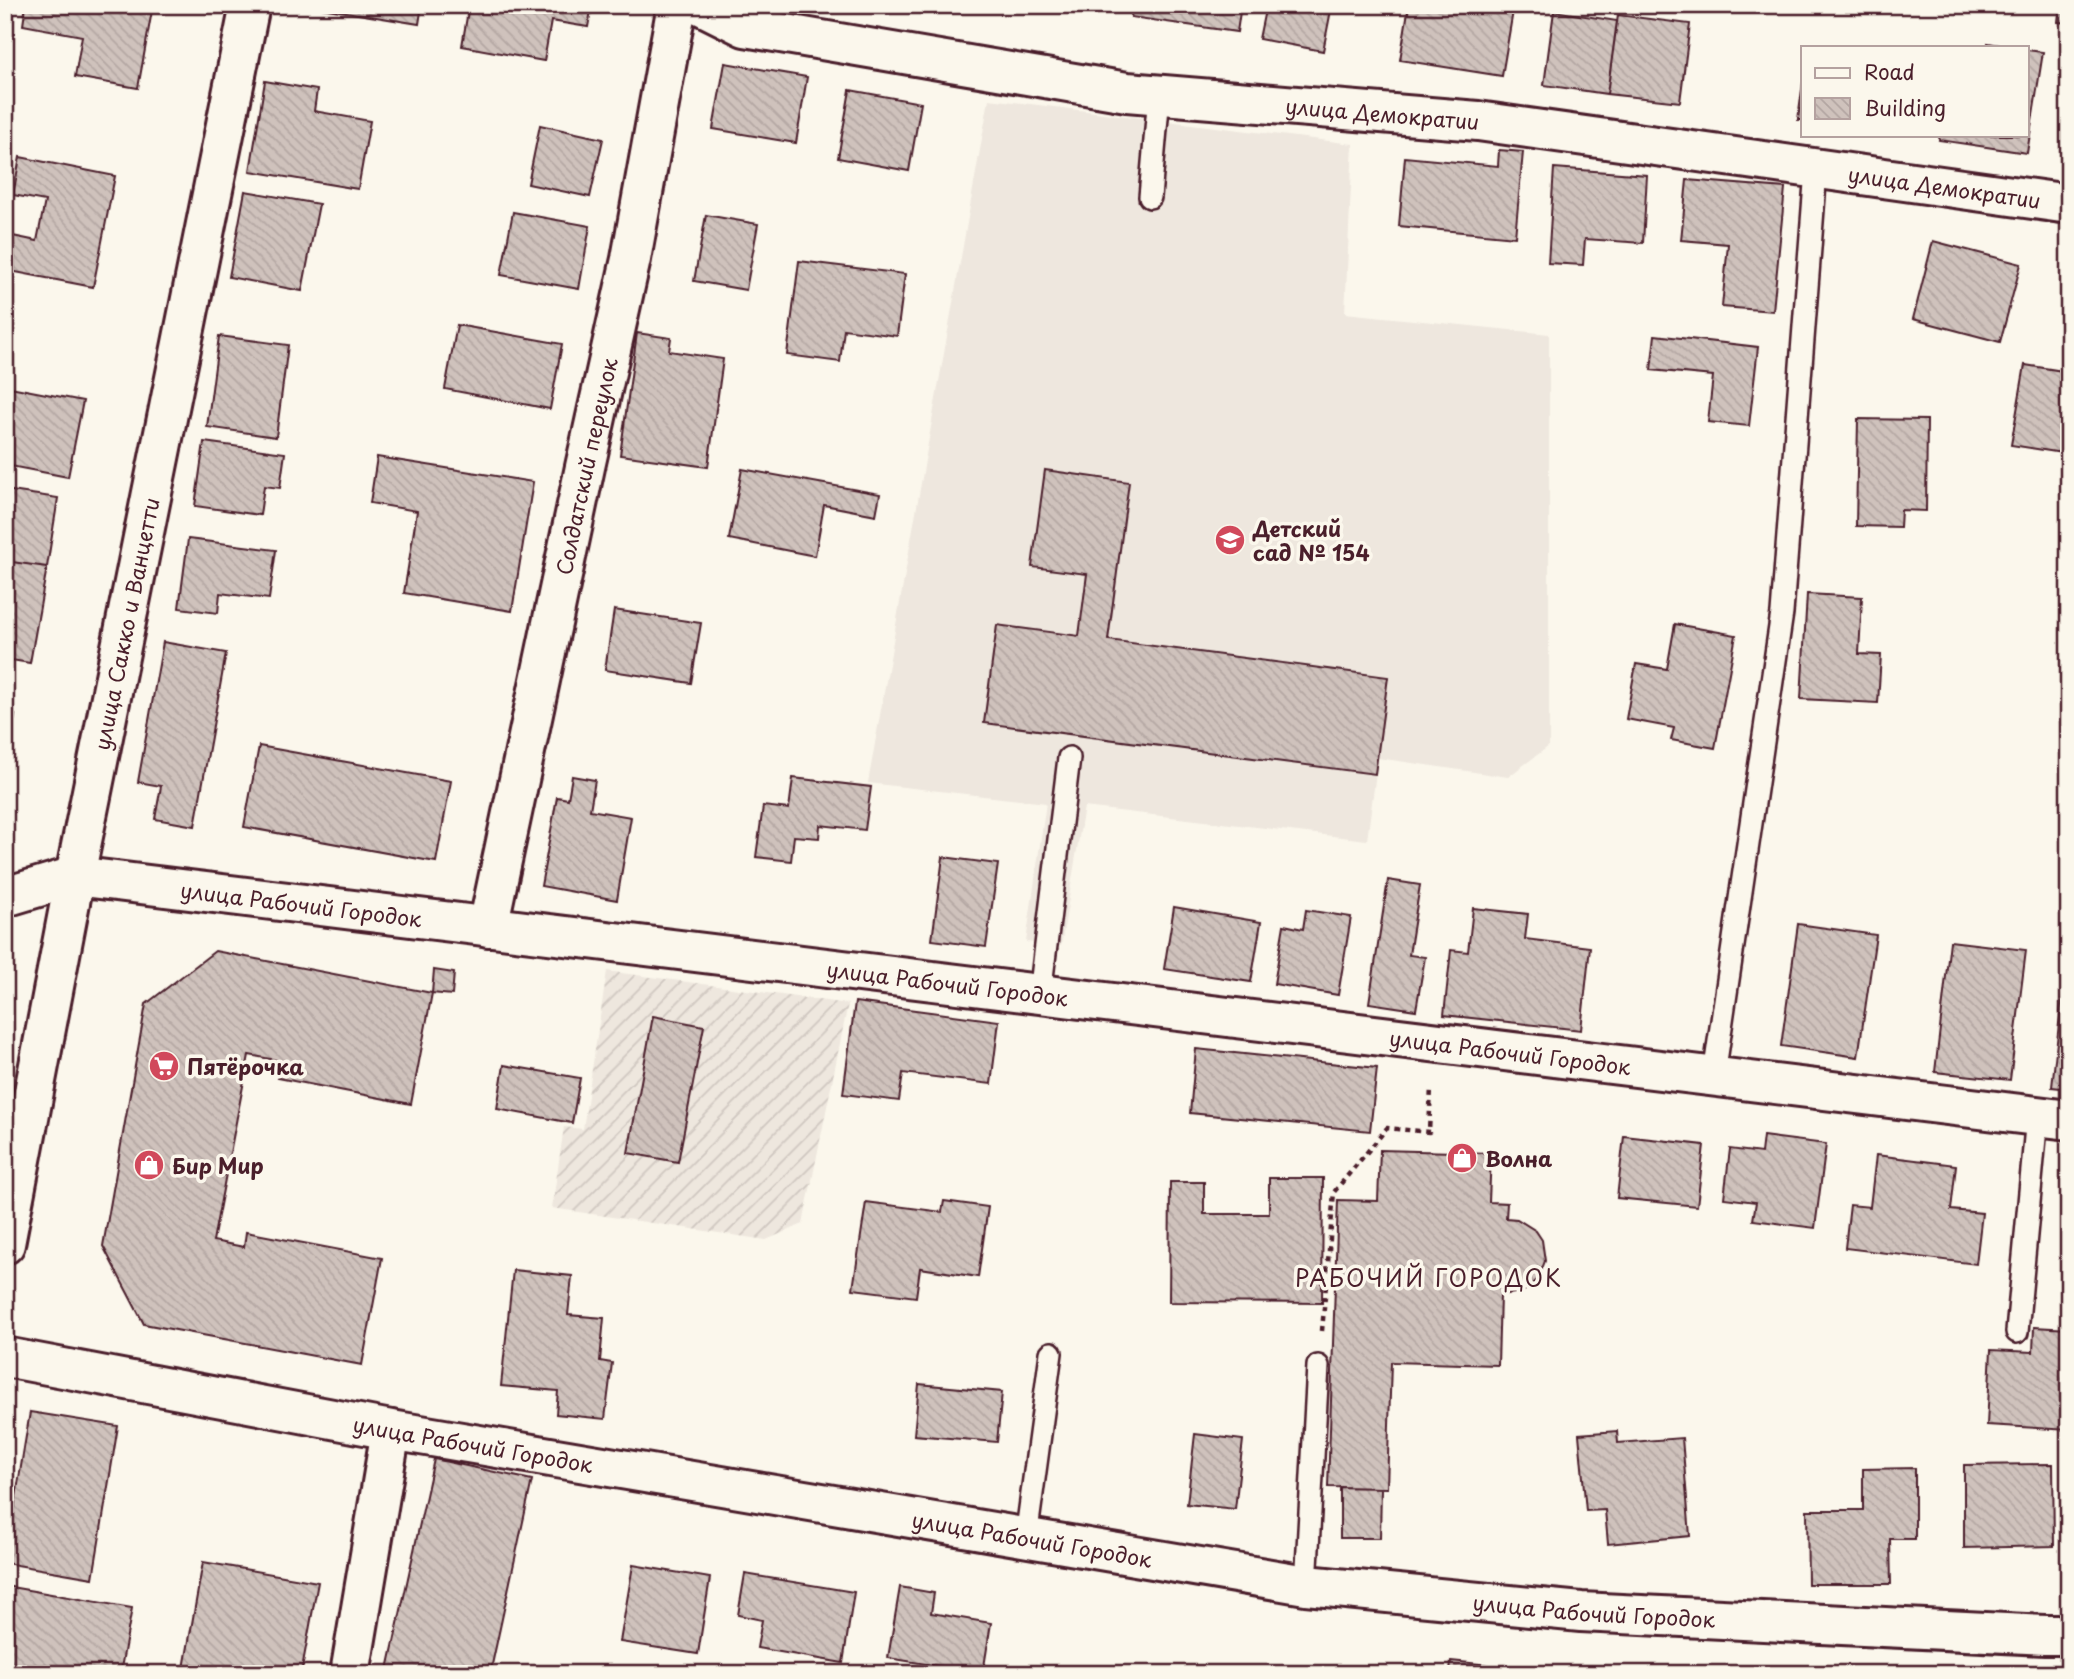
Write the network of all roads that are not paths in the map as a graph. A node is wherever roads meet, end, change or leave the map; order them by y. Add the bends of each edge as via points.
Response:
1 (250, 5) edge
2 (677, 5) edge
3 (701, 5) edge
4 (1159, 95) junction
5 (1816, 170) junction
6 (1150, 197) dead end
7 (2069, 204) edge
8 (1069, 758) dead end
9 (75, 877) junction
10 (5, 897) edge
11 (488, 927) junction
12 (1040, 994) junction
13 (1714, 1075) junction
14 (2053, 1118) edge
15 (5, 1244) edge
16 (2017, 1332) dead end
17 (1051, 1353) dead end
18 (5, 1357) edge
19 (1318, 1366) road end
20 (391, 1430) junction
21 (1027, 1538) junction
22 (1306, 1585) junction
23 (2069, 1634) edge
24 (350, 1674) edge

1 - 9 street, улица Сакко и Ванцетти
2 - 11 street, Солдатский переулок via 631,259
3 - 4 street, улица Демократии via 745,27
4 - 5 street, улица Демократии via 1478,121
4 - 6 lane
5 - 7 street, улица Демократии
5 - 13 lane via 1782,613
8 - 12 lane
9 - 10 street
9 - 11 street, улица Рабочий Городок
9 - 15 street, улица Сакко и Ванцетти
11 - 12 street, улица Рабочий Городок
12 - 13 street, улица Рабочий Городок
13 - 14 street, улица Рабочий Городок
14 - 16 lane
17 - 21 lane
18 - 20 street, улица Рабочий Городок
19 - 22 lane
20 - 21 street, улица Рабочий Городок
20 - 24 street
21 - 22 street, улица Рабочий Городок
22 - 23 street, улица Рабочий Городок via 1581,1612

